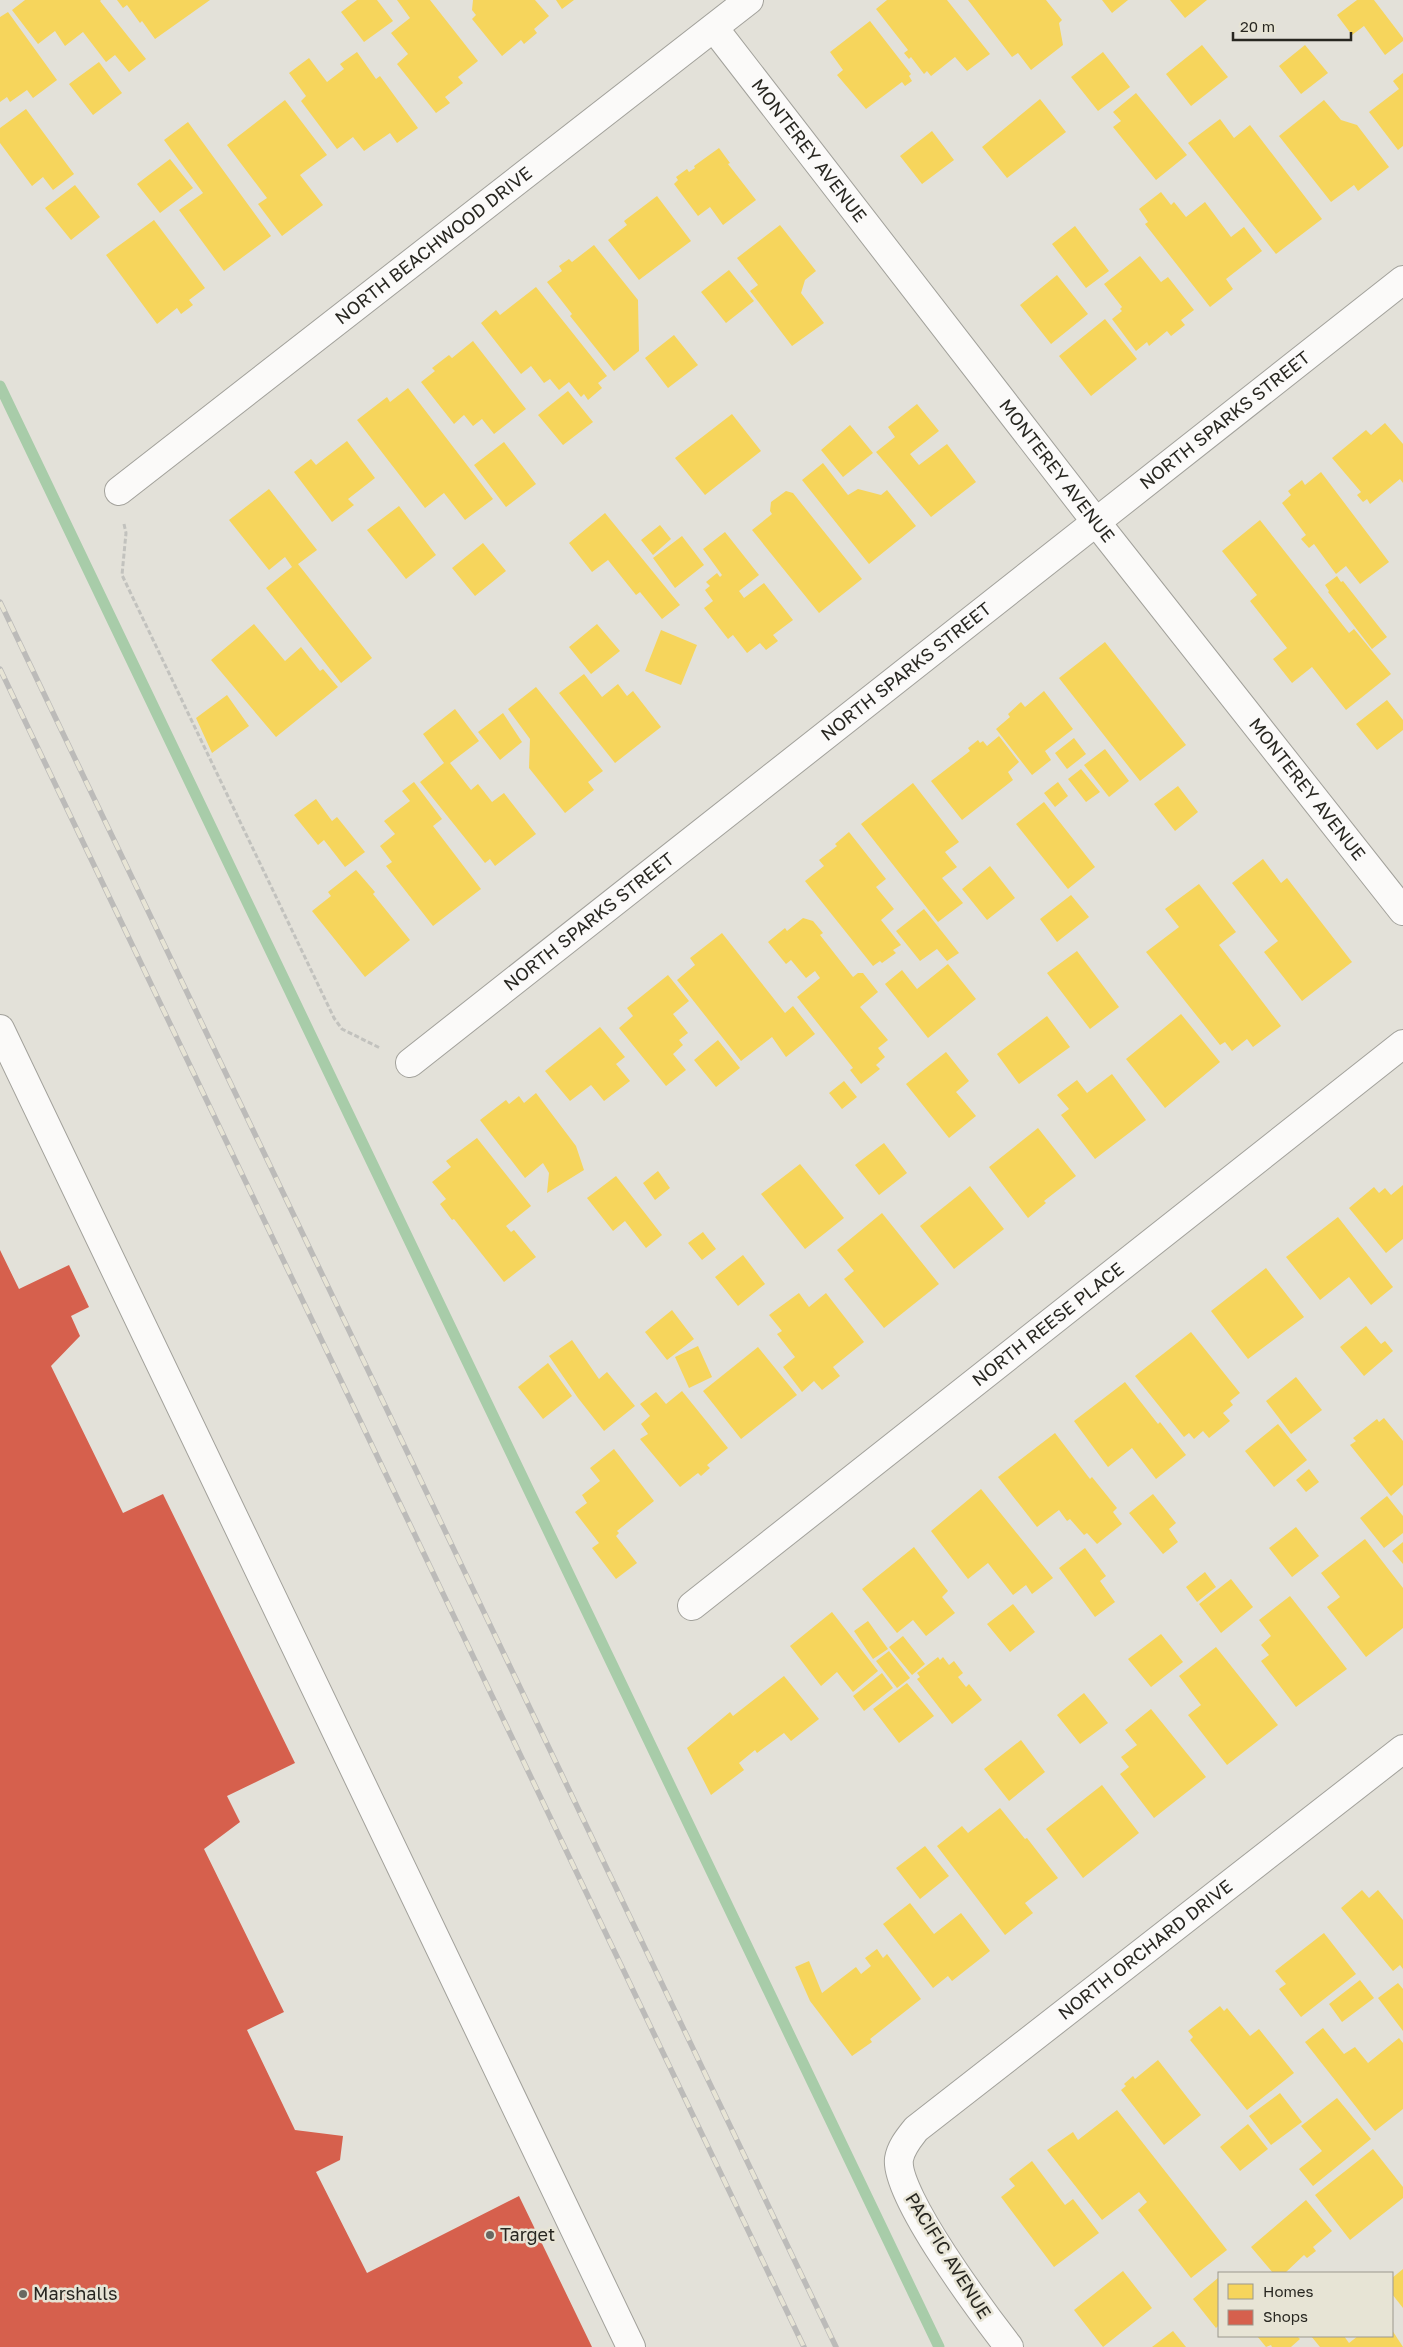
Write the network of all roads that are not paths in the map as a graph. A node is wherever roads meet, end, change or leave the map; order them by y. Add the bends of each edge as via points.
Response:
1 (749, 0) edge
2 (714, 28) junction
3 (1403, 280) edge
4 (119, 491) road end
5 (1096, 522) junction
6 (1403, 911) edge
7 (0, 1029) edge
8 (1403, 1044) edge
9 (410, 1063) road end
10 (692, 1606) dead end
11 (1403, 1748) edge
12 (899, 2159) joint
13 (631, 2347) edge
14 (1009, 2347) edge

1 - 2 street, NORTH BEACHWOOD DRIVE
2 - 4 street, NORTH BEACHWOOD DRIVE
2 - 5 street, MONTEREY AVENUE
3 - 5 street, NORTH SPARKS STREET
5 - 6 street, MONTEREY AVENUE
5 - 9 street, NORTH SPARKS STREET
7 - 13 street
8 - 10 street, NORTH REESE PLACE
11 - 12 street, NORTH ORCHARD DRIVE via 916,2130 905,2143
12 - 14 street, PACIFIC AVENUE via 900,2175 922,2220 983,2314

